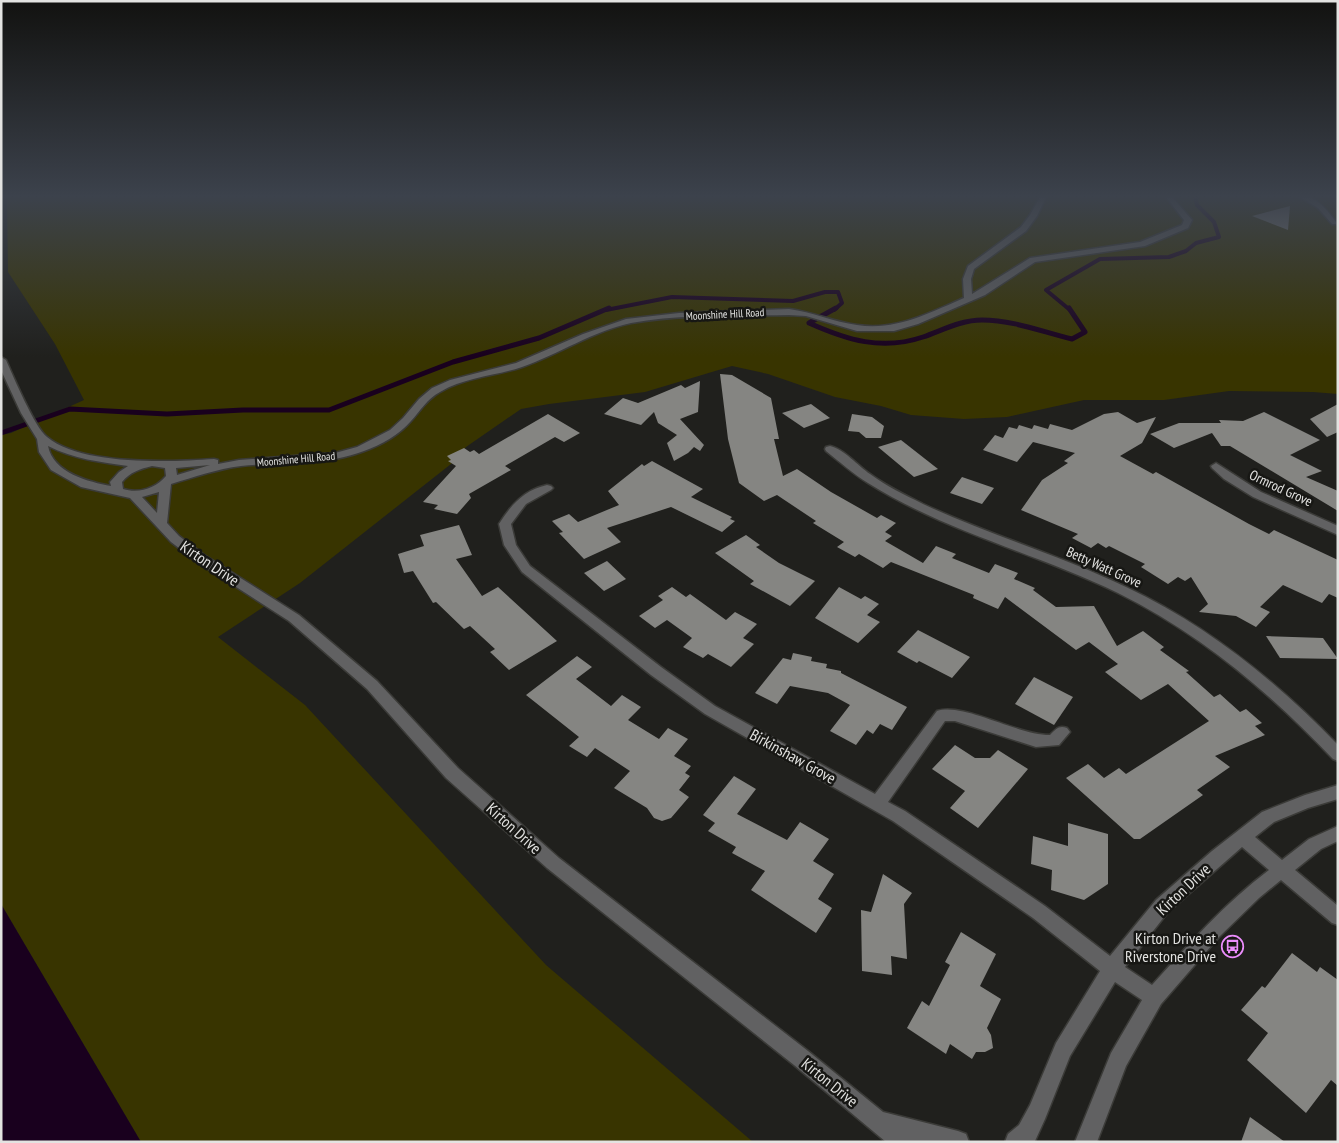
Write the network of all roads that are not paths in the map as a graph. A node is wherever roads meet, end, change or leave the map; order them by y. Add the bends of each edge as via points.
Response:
1 (993, 250) edge
2 (1099, 250) edge
3 (968, 299) junction
4 (1, 360) edge
5 (39, 436) junction
6 (830, 449) dead end
7 (239, 464) junction
8 (142, 465) junction
9 (168, 465) junction
10 (1216, 466) dead end
11 (167, 483) junction
12 (547, 488) dead end
13 (118, 491) junction
14 (133, 494) junction
15 (161, 524) junction
16 (1338, 531) edge
17 (1062, 732) dead end
18 (1338, 755) edge
19 (1338, 792) edge
20 (877, 804) junction
21 (1338, 833) edge
22 (1242, 837) junction
23 (1281, 870) junction
24 (1338, 918) edge
25 (1112, 969) junction
26 (1154, 997) junction
27 (879, 1121) junction
28 (903, 1142) edge
29 (958, 1142) edge
30 (1016, 1142) edge
31 (1086, 1142) edge

1 - 3 street via 970,269
2 - 3 street, Moonshine Hill Road via 1033,260
3 - 7 street, Moonshine Hill Road via 894,328 857,328 811,315 781,312 629,321 519,365 435,390 394,432 361,449 336,456
4 - 5 street
5 - 8 street, Moonshine Hill Road via 68,452
5 - 13 street via 49,460 64,475 85,485
6 - 18 street, Betty Watt Grove via 877,484 915,505 1098,580 1196,632 1278,694
7 - 9 street, Moonshine Hill Road
7 - 11 street, Moonshine Hill Road via 209,469
8 - 9 street, Moonshine Hill Road
8 - 13 street via 119,477 116,482
9 - 11 street via 173,472
10 - 16 street, Ormrod Grove via 1247,489
11 - 14 street, Moonshine Hill Road via 149,492
11 - 15 street
12 - 20 street, Birkinshaw Grove via 529,495 516,506 505,524 510,545 526,569 710,710
13 - 14 street
14 - 15 street, Kirton Drive
15 - 27 street, Kirton Drive via 174,539 200,558 294,618 372,684 452,773 553,864
17 - 20 street via 1058,740 1036,741 955,715 942,715
19 - 22 street, Kirton Drive via 1268,818
20 - 25 street, Birkinshaw Grove via 1040,912
21 - 23 street via 1315,844
22 - 23 street
22 - 25 street, Kirton Drive via 1162,906
23 - 24 street
23 - 26 street via 1213,931
25 - 26 street, Birkinshaw Grove
25 - 30 street, Kirton Drive via 1063,1050 1027,1133
26 - 31 street via 1118,1060
27 - 28 street, Kirton Drive
27 - 29 street, Kirton Drive

